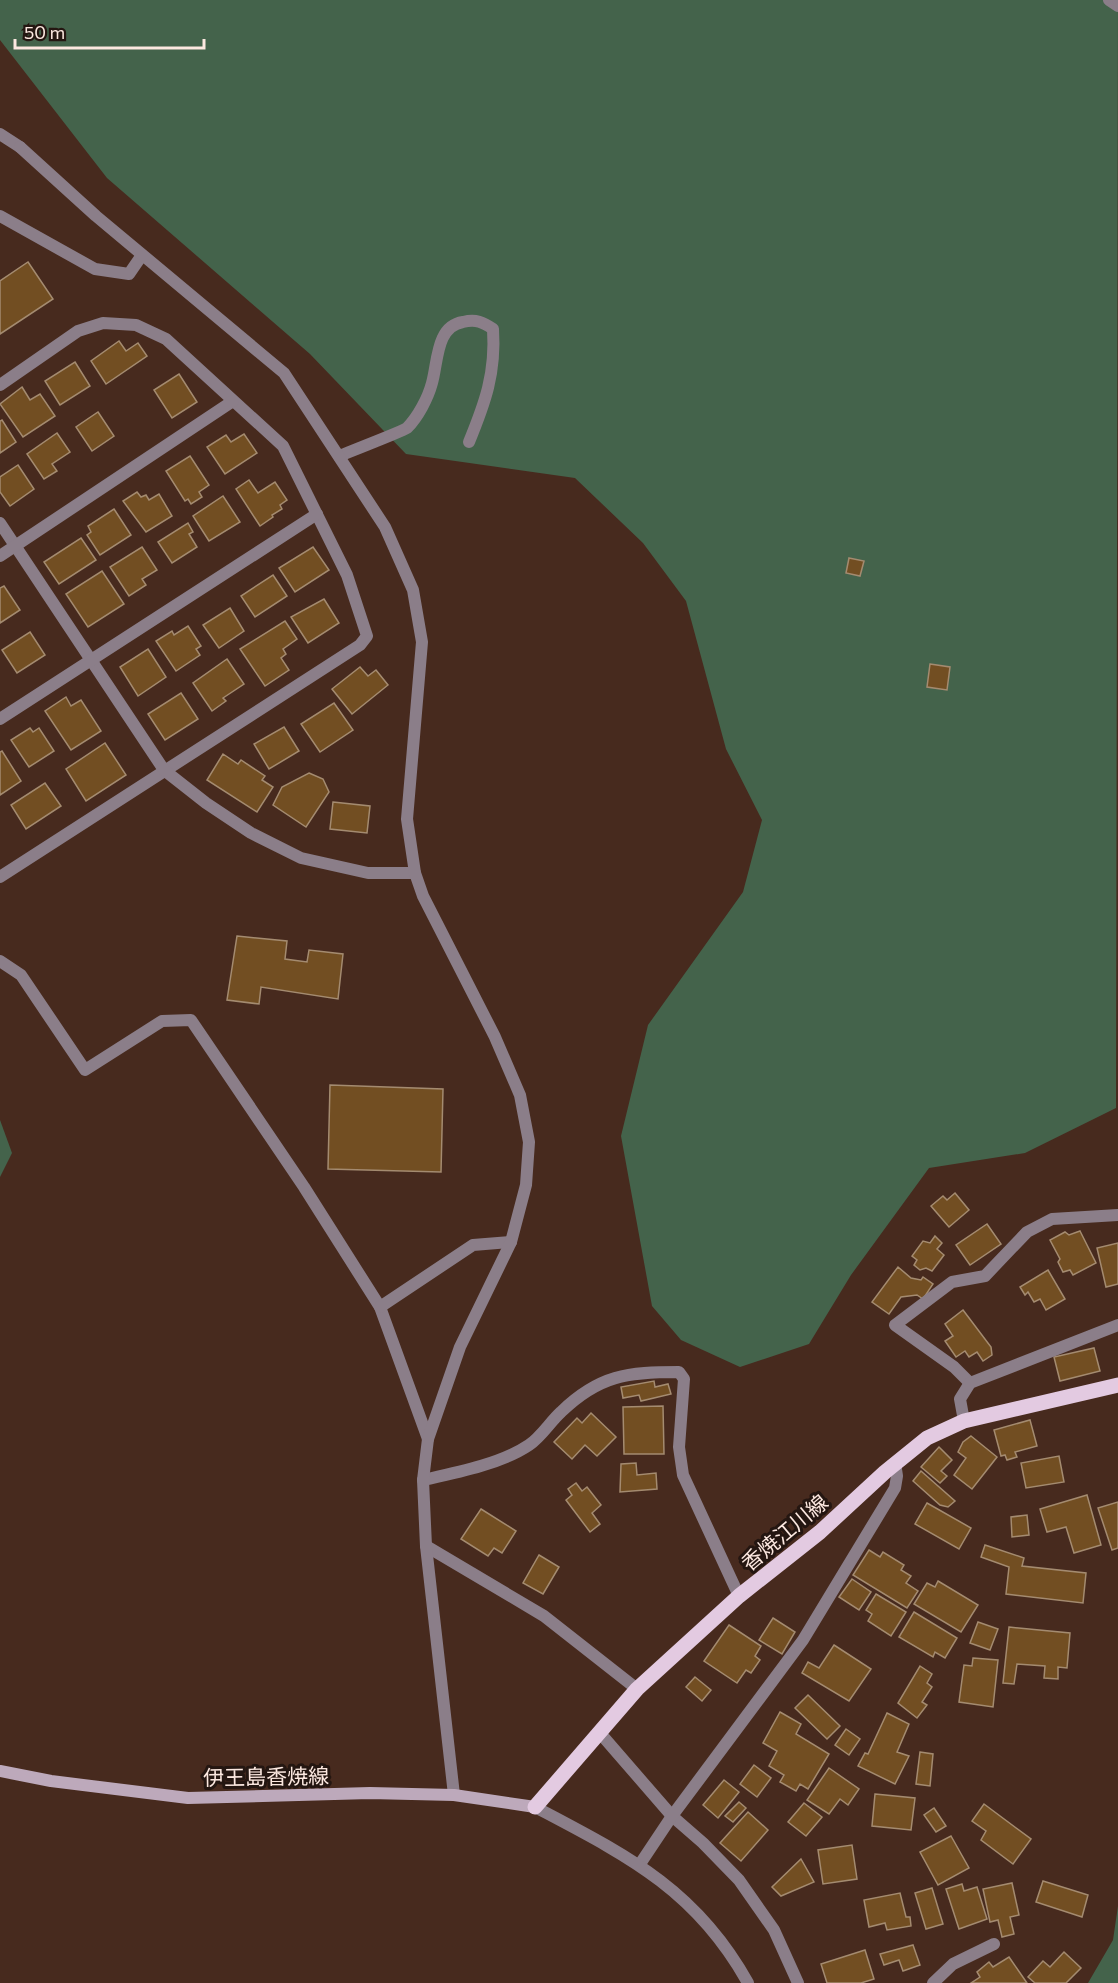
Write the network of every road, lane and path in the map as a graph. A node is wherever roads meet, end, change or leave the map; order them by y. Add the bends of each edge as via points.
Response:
1 (1109, 0) edge
2 (1118, 6) edge
3 (0, 134) edge
4 (0, 216) edge
5 (142, 255) junction
6 (0, 385) edge
7 (233, 401) junction
8 (469, 442) dead end
9 (339, 456) junction
10 (317, 514) junction
11 (0, 524) edge
12 (15, 546) junction
13 (0, 556) edge
14 (89, 660) junction
15 (0, 719) edge
16 (164, 770) junction
17 (415, 873) junction
18 (0, 877) edge
19 (0, 961) edge
20 (1118, 1215) edge
21 (511, 1242) junction
22 (380, 1307) junction
23 (1118, 1325) edge
24 (970, 1383) junction
25 (1118, 1385) edge
26 (964, 1421) junction
27 (428, 1440) junction
28 (896, 1462) junction
29 (423, 1480) junction
30 (426, 1546) junction
31 (739, 1596) junction
32 (638, 1689) junction
33 (600, 1733) junction
34 (0, 1770) edge
35 (454, 1795) junction
36 (535, 1807) junction
37 (672, 1816) junction
38 (640, 1864) junction
39 (994, 1944) dead end
40 (748, 1983) edge
41 (798, 1983) edge
42 (933, 1983) edge

1 - 2 street
3 - 5 street via 20,147
4 - 5 street via 95,269 129,274
5 - 9 street via 284,373
6 - 7 street via 78,331 104,322 153,331
7 - 10 street via 283,446
7 - 12 street
8 - 9 street via 484,410 495,361 493,329 474,320 458,322 445,332 432,384 406,429
9 - 17 street via 386,527 413,590 422,642 407,819
10 - 14 street
10 - 16 street via 347,575 367,636 360,645
11 - 12 street
12 - 13 street
12 - 14 street
14 - 15 street
14 - 16 street
16 - 17 street via 251,833 301,858 368,873
16 - 18 street
17 - 21 street via 520,1095 529,1142 526,1185
19 - 22 street via 21,975 85,1070 162,1021 191,1020 304,1186
20 - 24 street via 1052,1218 1027,1232 986,1276 952,1282 895,1325
21 - 22 street via 473,1245
21 - 27 street via 460,1347
22 - 27 street
23 - 24 street
24 - 26 street via 960,1399
25 - 26 main road, 香焼江川線
26 - 28 main road, 香焼江川線 via 927,1438
27 - 29 street
28 - 31 main road, 香焼江川線 via 820,1532
28 - 37 street via 895,1488 803,1640
29 - 30 street
29 - 31 street via 493,1461 529,1445 590,1386 628,1376 679,1372 684,1379 679,1447 683,1475
30 - 32 street via 544,1616
30 - 35 street
31 - 32 main road, 香焼江川線
32 - 33 main road, 香焼江川線
33 - 36 main road, 香焼江川線
33 - 37 street
34 - 35 main road, 伊王島香焼線 via 51,1781 188,1798
35 - 36 main road, 伊王島香焼線
36 - 38 street
37 - 38 street
37 - 41 street via 739,1880 774,1930
38 - 40 street via 696,1911 722,1941
39 - 42 street via 953,1964

